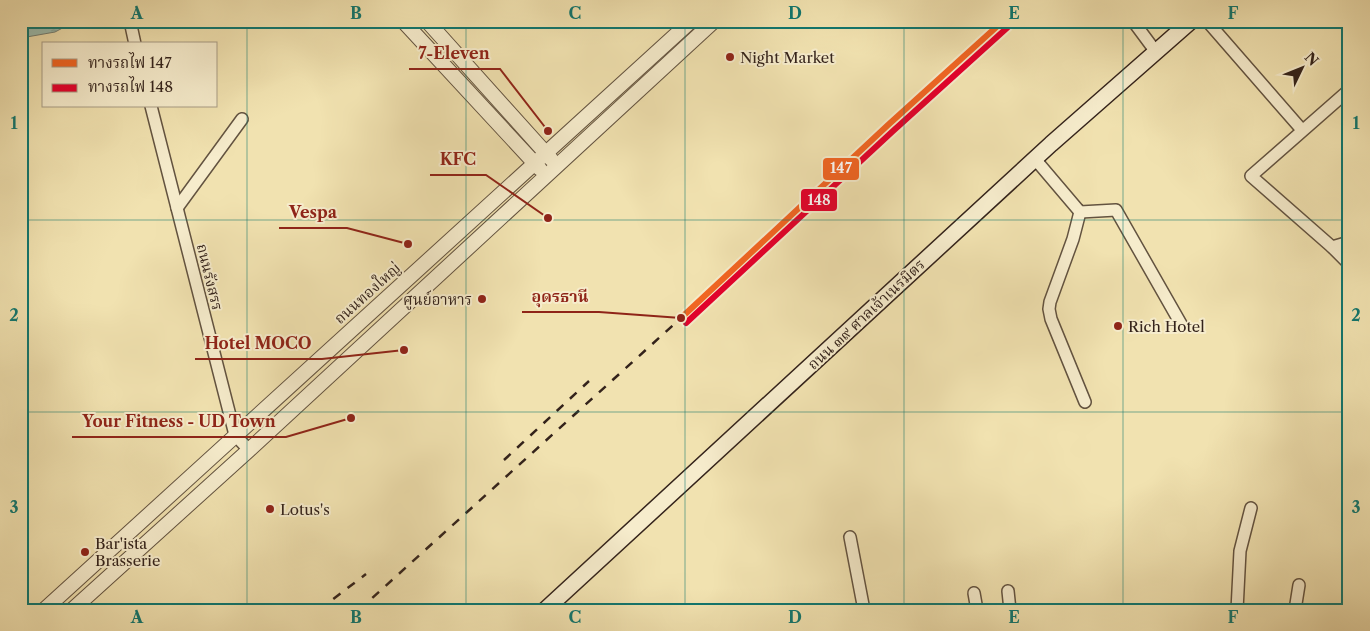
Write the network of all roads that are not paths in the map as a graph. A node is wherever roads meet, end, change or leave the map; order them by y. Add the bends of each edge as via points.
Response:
1 (130, 21) edge
2 (403, 21) edge
3 (691, 21) edge
4 (714, 21) edge
5 (1132, 21) edge
6 (1191, 21) edge
7 (1207, 21) edge
8 (429, 24) edge
9 (418, 37) junction
10 (135, 42) edge
11 (1156, 52) junction
12 (1346, 97) edge
13 (152, 108) edge
14 (242, 119) dead end
15 (1302, 130) junction
16 (545, 153) junction
17 (1034, 159) junction
18 (534, 163) junction
19 (556, 165) junction
20 (546, 175) junction
21 (177, 208) junction
22 (1080, 212) junction
23 (1349, 242) edge
24 (1332, 247) junction
25 (1349, 264) edge
26 (1181, 324) dead end
27 (1085, 402) dead end
28 (235, 435) junction
29 (249, 450) junction
30 (1251, 508) dead end
31 (850, 537) dead end
32 (1299, 585) dead end
33 (1008, 591) dead end
34 (974, 593) dead end
35 (44, 610) edge
36 (72, 610) edge
37 (545, 610) edge
38 (864, 610) edge
39 (977, 610) edge
40 (1010, 610) edge
41 (1236, 610) edge
42 (1295, 610) edge

1 - 10 street
2 - 9 street
3 - 16 street, ถนนทองใหญ่
4 - 19 street
5 - 11 street
6 - 11 main road, ถนน ๓๙ ศาลเจ้าเนรมิตร
7 - 15 street
8 - 9 street
8 - 16 street
9 - 18 street
11 - 17 main road, ถนน ๓๙ ศาลเจ้าเนรมิตร
12 - 15 street
13 - 21 street, ถนนรังสรร
14 - 21 street
15 - 24 street via 1251,176
16 - 18 street, ถนนทองใหญ่
16 - 19 street
17 - 22 street
17 - 37 main road, ถนน ๓๙ ศาลเจ้าเนรมิตร
18 - 20 street
18 - 28 street, ถนนทองใหญ่
19 - 20 street
20 - 29 street
21 - 28 street, ถนนรังสรร
22 - 26 street via 1116,210
22 - 27 street via 1049,310
23 - 24 street
24 - 25 street
28 - 29 street, ถนนรังสรร
28 - 35 street, ถนนทองใหญ่
29 - 36 street
30 - 41 street via 1240,551
31 - 38 street
32 - 42 street
33 - 40 street
34 - 39 street

